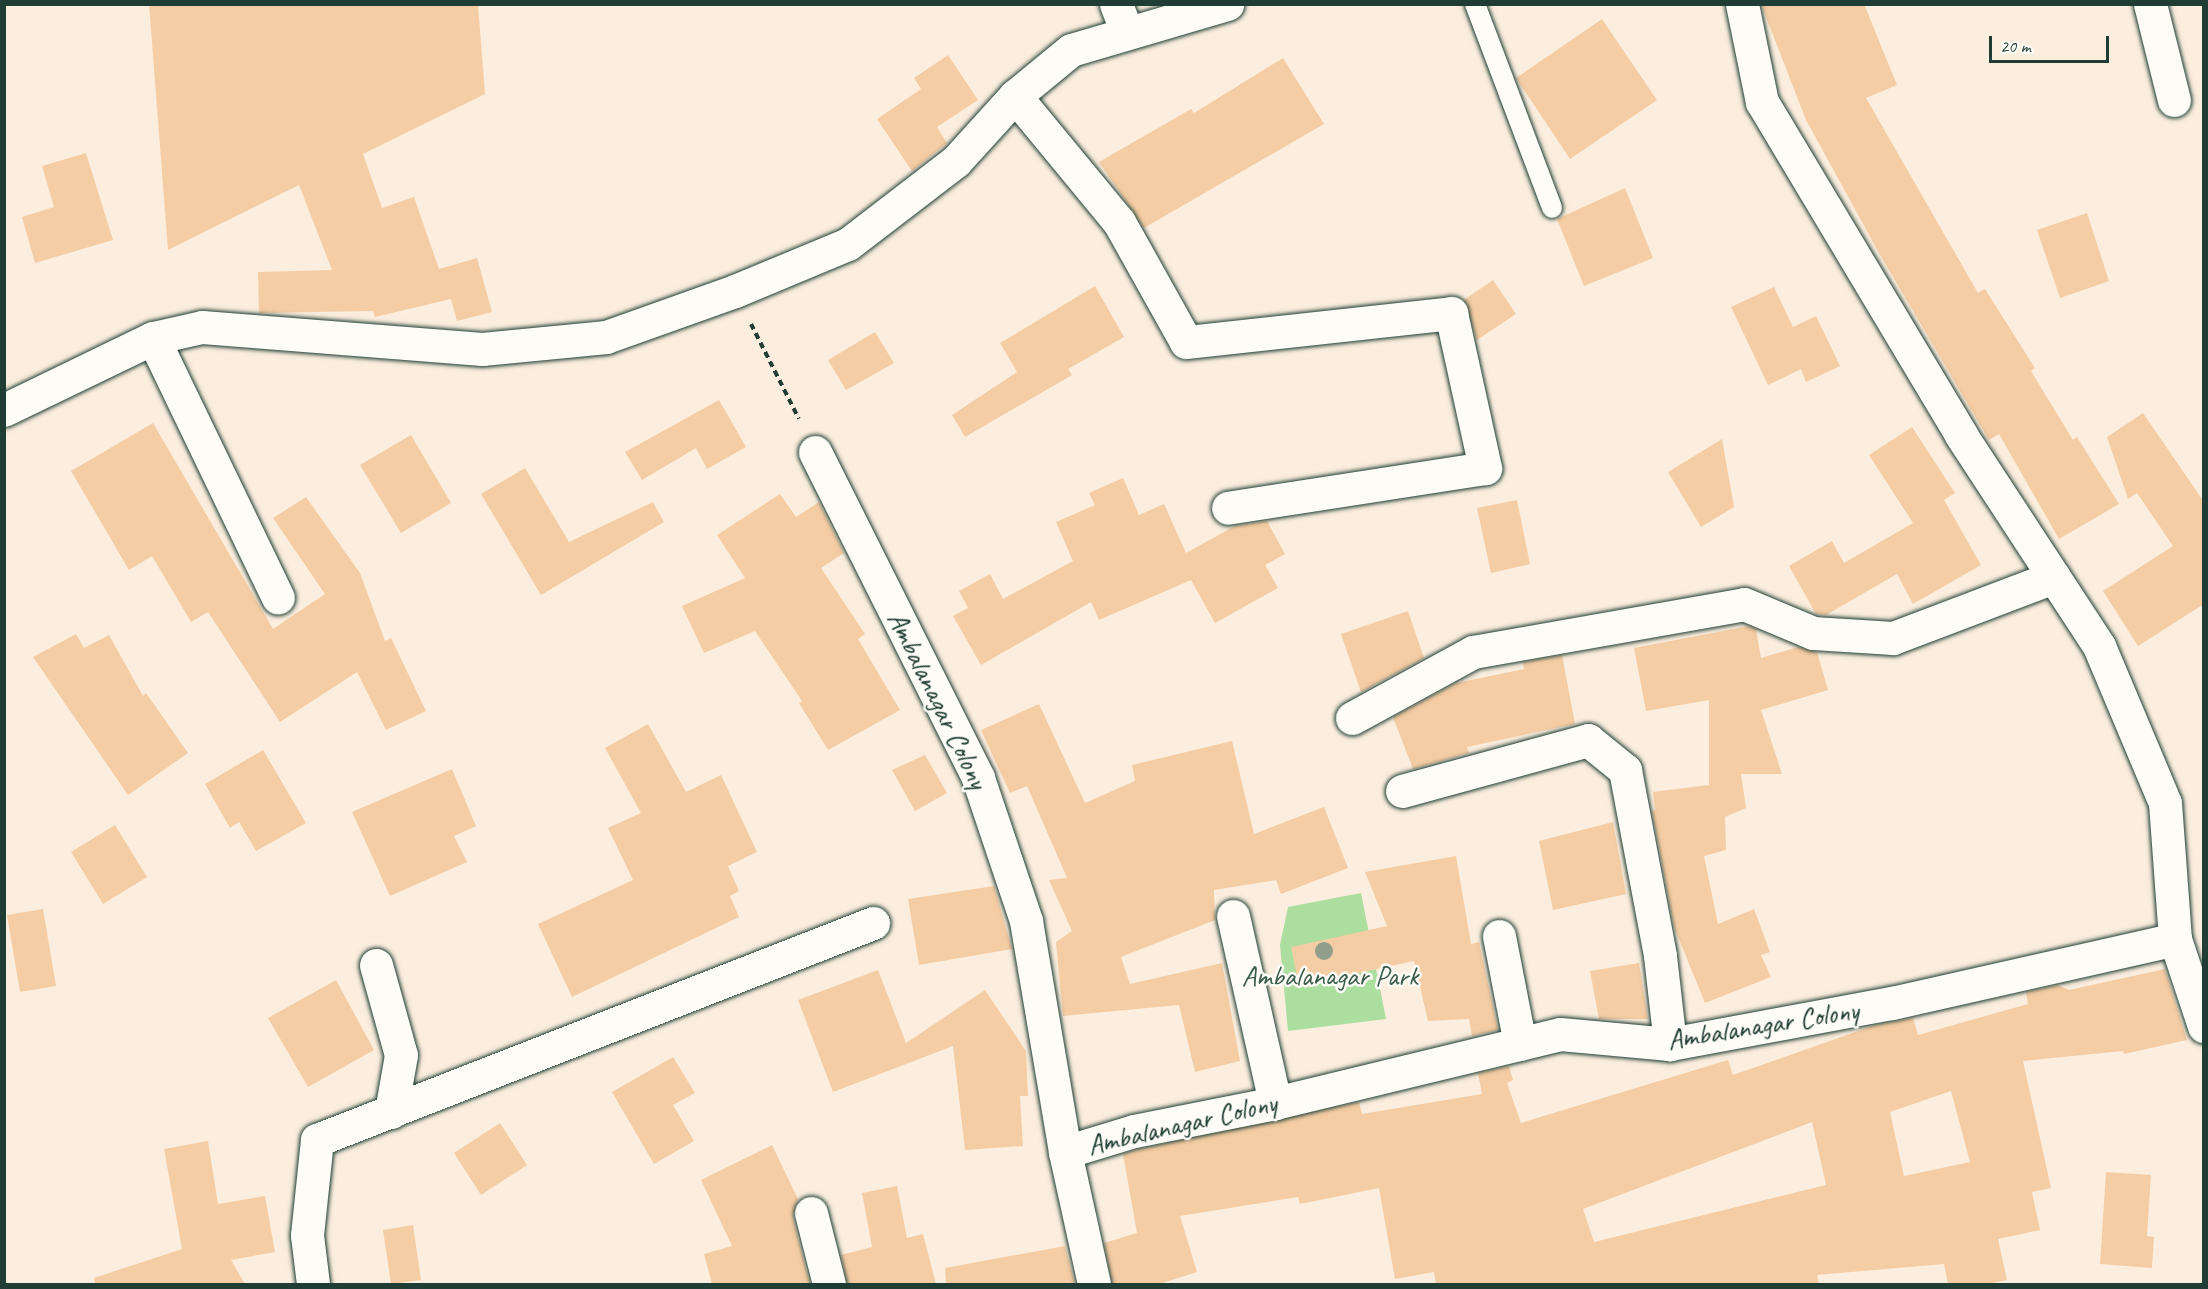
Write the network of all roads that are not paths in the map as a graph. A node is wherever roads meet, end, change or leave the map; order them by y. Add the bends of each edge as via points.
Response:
1 (1227, 4) edge
2 (1475, 4) edge
3 (1742, 4) edge
4 (2150, 4) edge
5 (1121, 19) edge
6 (1015, 96) junction
7 (2174, 100) dead end
8 (1552, 208) dead end
9 (153, 338) junction
10 (4, 410) edge
11 (815, 452) road end
12 (1228, 508) dead end
13 (2054, 577) junction
14 (278, 598) dead end
15 (1352, 718) dead end
16 (1402, 791) dead end
17 (1233, 916) dead end
18 (873, 923) dead end
19 (1499, 936) dead end
20 (2175, 939) junction
21 (376, 965) dead end
22 (2204, 1026) edge
23 (1520, 1044) junction
24 (1670, 1044) junction
25 (1275, 1103) junction
26 (390, 1112) junction
27 (1065, 1152) junction
28 (811, 1214) dead end
29 (313, 1284) edge
30 (829, 1284) edge
31 (1094, 1284) edge

1 - 5 street
2 - 8 lane
3 - 13 street via 1762,102 1961,435
4 - 7 street
5 - 6 street via 1071,50
6 - 9 street via 956,161 848,244 735,291 606,337 482,349 202,327
6 - 12 street via 1119,222 1186,342 1451,313 1485,468
9 - 10 street
9 - 14 street
11 - 27 street, Ambalanagar Colony via 978,778 1026,921
13 - 15 street via 1893,638 1813,633 1744,604 1473,652
13 - 20 street via 2099,646 2165,803
16 - 24 street via 1588,740 1625,770 1660,956
17 - 25 street
18 - 26 street
19 - 23 street
20 - 22 street
20 - 24 street, Ambalanagar Colony via 1892,1003
21 - 26 street via 401,1055
23 - 24 street, Ambalanagar Colony via 1560,1034
23 - 25 street, Ambalanagar Colony
25 - 27 street, Ambalanagar Colony via 1134,1131
26 - 29 street via 317,1140 307,1235
27 - 31 street
28 - 30 street

